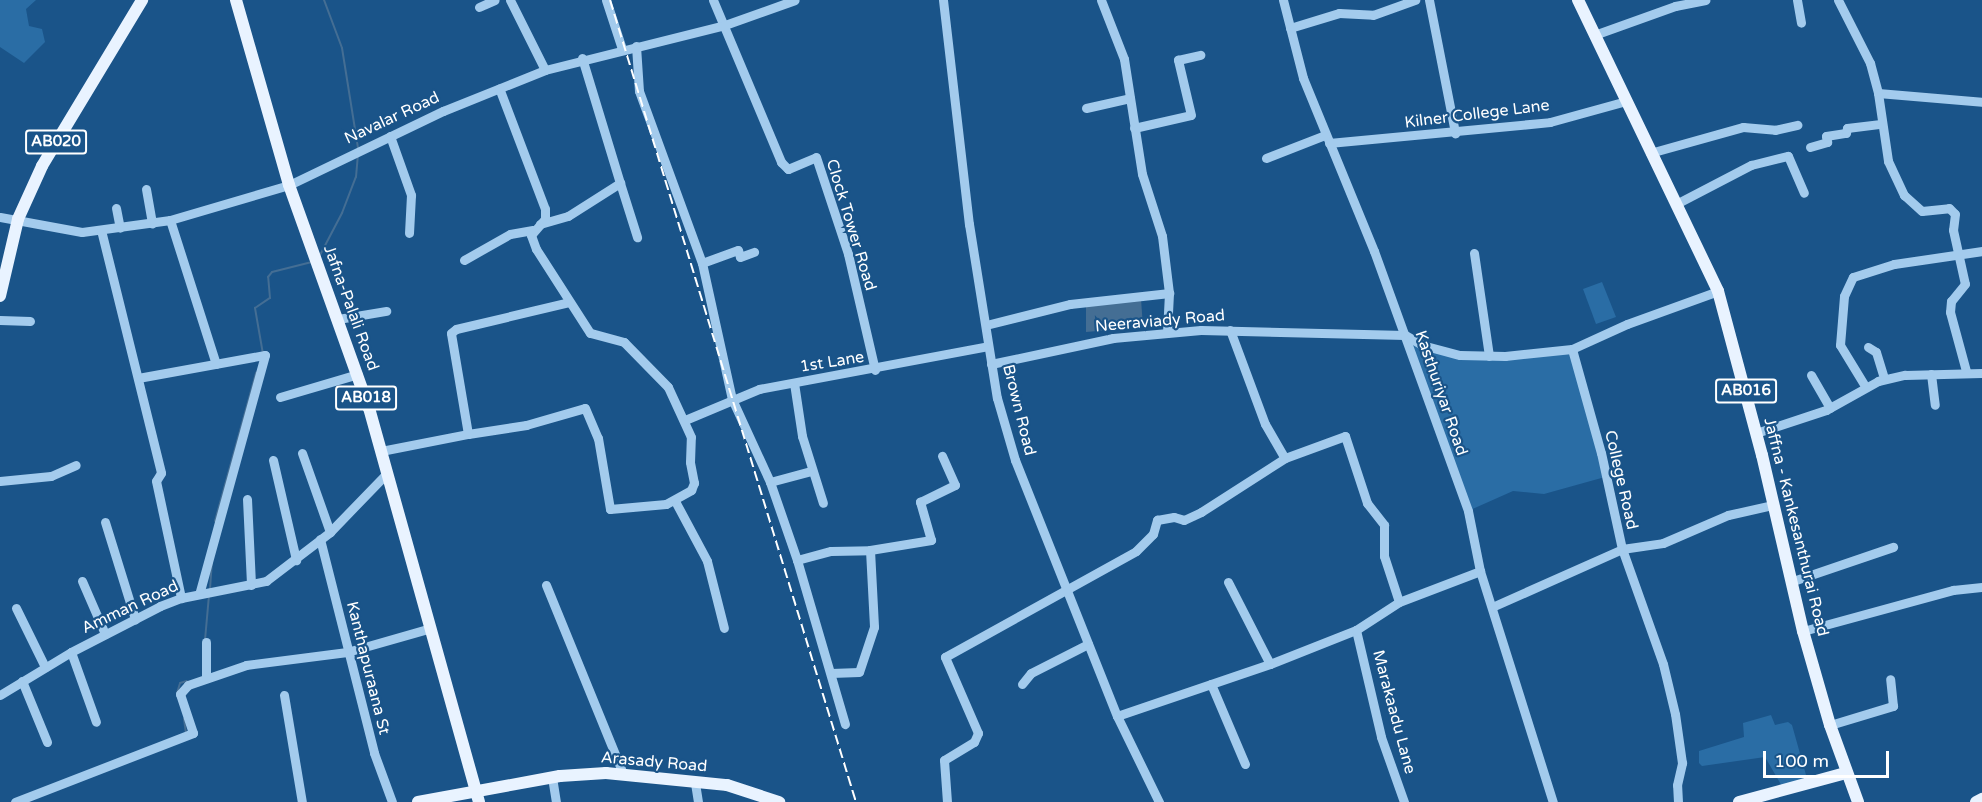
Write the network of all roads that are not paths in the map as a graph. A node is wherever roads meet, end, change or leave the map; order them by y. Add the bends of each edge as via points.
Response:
1 (142, 0) edge
2 (236, 0) edge
3 (495, 0) edge
4 (510, 0) edge
5 (606, 0) edge
6 (713, 0) edge
7 (795, 0) edge
8 (943, 0) edge
9 (1101, 0) edge
10 (1283, 0) edge
11 (1415, 0) edge
12 (1429, 0) edge
13 (1578, 0) edge
14 (1705, 0) edge
15 (1797, 0) edge
16 (1838, 0) edge
17 (479, 7) dead end
18 (1801, 23) dead end
19 (722, 26) junction
20 (1290, 28) junction
21 (1597, 34) junction
22 (636, 46) junction
23 (621, 49) junction
24 (1200, 55) dead end
25 (582, 58) junction
26 (545, 70) junction
27 (499, 88) junction
28 (1878, 93) junction
29 (1130, 98) junction
30 (1626, 101) junction
31 (1982, 102) edge
32 (1086, 108) dead end
33 (1881, 124) junction
34 (1797, 125) dead end
35 (1134, 128) junction
36 (1455, 133) junction
37 (390, 136) junction
38 (1327, 139) junction
39 (1810, 147) dead end
40 (1650, 153) junction
41 (1266, 158) dead end
42 (620, 183) junction
43 (289, 185) junction
44 (146, 189) dead end
45 (1804, 193) dead end
46 (1676, 204) junction
47 (116, 208) dead end
48 (0, 217) edge
49 (18, 219) junction
50 (170, 220) junction
51 (152, 223) junction
52 (537, 227) junction
53 (120, 228) junction
54 (101, 230) junction
55 (409, 233) dead end
56 (637, 237) dead end
57 (1982, 251) edge
58 (754, 252) dead end
59 (1474, 253) dead end
60 (1958, 254) junction
61 (464, 260) dead end
62 (702, 264) junction
63 (1718, 291) junction
64 (1169, 292) junction
65 (0, 296) edge
66 (569, 302) junction
67 (386, 311) dead end
68 (338, 319) junction
69 (0, 320) edge
70 (30, 321) dead end
71 (986, 325) junction
72 (1230, 330) junction
73 (1167, 333) junction
74 (1405, 335) junction
75 (988, 346) junction
76 (1868, 347) dead end
77 (1572, 349) junction
78 (1489, 356) junction
79 (216, 364) junction
80 (991, 364) junction
81 (875, 370) junction
82 (1966, 371) junction
83 (1982, 373) edge
84 (358, 374) junction
85 (1931, 374) junction
86 (1811, 375) dead end
87 (138, 378) junction
88 (1884, 380) junction
89 (794, 383) junction
90 (1864, 386) junction
91 (280, 397) dead end
92 (732, 399) junction
93 (1935, 405) dead end
94 (1830, 408) junction
95 (685, 420) junction
96 (1756, 433) junction
97 (468, 434) junction
98 (381, 452) junction
99 (302, 453) dead end
100 (942, 456) dead end
101 (1285, 458) junction
102 (273, 460) dead end
103 (76, 465) dead end
104 (811, 471) junction
105 (387, 473) junction
106 (0, 481) edge
107 (770, 482) junction
108 (247, 499) dead end
109 (675, 501) junction
110 (823, 503) dead end
111 (1772, 505) junction
112 (105, 522) dead end
113 (330, 532) junction
114 (320, 539) junction
115 (1893, 547) dead end
116 (1622, 549) junction
117 (870, 550) junction
118 (296, 560) junction
119 (797, 560) junction
120 (1480, 571) junction
121 (82, 581) dead end
122 (1228, 582) dead end
123 (1790, 582) junction
124 (251, 585) junction
125 (546, 585) dead end
126 (1065, 587) junction
127 (1982, 587) edge
128 (199, 594) junction
129 (181, 598) junction
130 (1399, 602) junction
131 (1492, 607) junction
132 (16, 608) dead end
133 (135, 619) junction
134 (431, 628) junction
135 (724, 628) dead end
136 (1356, 630) junction
137 (1803, 631) junction
138 (105, 634) junction
139 (206, 642) dead end
140 (1088, 644) junction
141 (71, 652) junction
142 (347, 652) junction
143 (1270, 664) junction
144 (45, 667) junction
145 (831, 673) junction
146 (206, 678) junction
147 (1890, 679) dead end
148 (22, 681) junction
149 (1023, 684) dead end
150 (1211, 684) junction
151 (0, 695) edge
152 (284, 695) dead end
153 (1117, 716) junction
154 (96, 722) dead end
155 (844, 723) dead end
156 (1830, 725) junction
157 (47, 742) dead end
158 (1245, 764) dead end
159 (1846, 773) junction
160 (623, 774) junction
161 (552, 777) junction
162 (695, 783) junction
163 (477, 796) edge
164 (764, 799) edge
165 (1982, 799) edge
166 (15, 802) edge
167 (302, 802) edge
168 (392, 802) edge
169 (418, 802) edge
170 (556, 802) edge
171 (698, 802) edge
172 (779, 802) edge
173 (947, 802) edge
174 (1160, 802) edge
175 (1404, 802) edge
176 (1553, 802) edge
177 (1678, 802) edge
178 (1739, 802) edge
179 (1858, 802) edge
180 (1976, 802) edge

1 - 49 main road, AB020 via 42,166
2 - 43 main road, Jafna-Palali Road / AB018
3 - 17 street
4 - 26 street
5 - 23 street
6 - 19 street, Clock Tower Road
7 - 19 street, Navalar Road
8 - 71 street, Brown Road via 961,162
9 - 29 street via 1124,59
10 - 20 street, Kasthuriyar Road
11 - 20 street via 1373,15 1339,13
12 - 36 street
13 - 21 main road, Jaffna - Kankesanthurai Road / AB016
14 - 21 street via 1674,6
15 - 18 street
16 - 28 street via 1870,63
19 - 22 street, Navalar Road
19 - 81 street, Clock Tower Road via 781,162 788,169 816,157 848,254
20 - 38 street, Kasthuriyar Road
21 - 30 main road, Jaffna - Kankesanthurai Road / AB016
22 - 23 street, Navalar Road
22 - 62 street via 639,91
23 - 25 street, Navalar Road
24 - 35 street via 1178,60 1191,115
25 - 26 street, Navalar Road
25 - 42 street
26 - 27 street, Navalar Road
27 - 37 street, Navalar Road
27 - 52 street via 545,209
28 - 31 street
28 - 33 street
29 - 32 street
29 - 35 street
30 - 36 street, Kilner College Lane via 1550,122
30 - 40 main road, Jaffna - Kankesanthurai Road / AB016
33 - 39 street via 1846,128 1846,134 1826,136 1827,142
33 - 60 street via 1888,160 1913,206 1922,211 1949,208 1955,213 1953,230
34 - 40 street via 1775,130 1743,127
35 - 64 street via 1142,174 1162,236
36 - 38 street, Kilner College Lane
37 - 43 street, Navalar Road
37 - 55 street via 411,195
38 - 41 street, Kilner College Lane
38 - 74 street, Kasthuriyar Road
40 - 46 main road, Jaffna - Kankesanthurai Road / AB016
42 - 52 street via 568,216
42 - 56 street
43 - 50 street, Navalar Road
43 - 68 main road, Jafna-Palali Road / AB018
44 - 51 street
45 - 46 street via 1788,156 1751,165
46 - 63 main road, Jaffna - Kankesanthurai Road / AB016
47 - 53 street
48 - 49 street, Navalar Road
49 - 54 street, Navalar Road via 53,230
49 - 65 main road, AB020
50 - 51 street, Navalar Road
50 - 79 street
51 - 53 street, Navalar Road
52 - 61 street via 510,234
52 - 66 street via 536,249
53 - 54 street, Navalar Road
54 - 87 street
57 - 60 street
58 - 62 street via 740,257 738,250
59 - 78 street
60 - 82 street via 1965,288 1953,298 1950,312
60 - 90 street via 1894,264 1853,277 1844,296 1840,345
62 - 92 street
63 - 77 street
63 - 96 main road, Jaffna - Kankesanthurai Road / AB016
64 - 71 street via 1070,304
64 - 73 street
66 - 95 street via 590,333 624,342 661,376
66 - 97 street via 462,326 451,333
67 - 68 street
68 - 84 main road, Jafna-Palali Road / AB018
69 - 70 street
71 - 75 street, Brown Road
72 - 73 street, Neeraviady Road
72 - 74 street, Neeraviady Road
72 - 101 street via 1264,424
73 - 80 street, Neeraviady Road via 1113,338
74 - 78 street via 1422,345 1460,355
74 - 120 street, Kasthuriyar Road via 1468,511
75 - 80 street, Brown Road
75 - 81 street, 1st Lane
76 - 88 street via 1876,352
77 - 78 street
77 - 116 street, College Road
79 - 87 street
79 - 128 street via 265,355
80 - 126 street, Brown Road via 1015,460
81 - 89 street, 1st Lane
82 - 83 street
82 - 85 street
84 - 91 street
84 - 98 main road, Jafna-Palali Road / AB018
85 - 88 street
85 - 93 street
86 - 94 street
87 - 129 street via 161,473 156,481
88 - 90 street
89 - 92 street, 1st Lane
89 - 104 street
90 - 94 street
92 - 95 street, 1st Lane
92 - 107 street
94 - 96 street
95 - 109 street via 691,437 694,483
96 - 111 main road, Jaffna - Kankesanthurai Road / AB016
97 - 98 street
97 - 109 street via 526,425 585,408 598,438 608,507 625,510
98 - 105 main road, Jafna-Palali Road / AB018
99 - 113 street
100 - 117 street via 955,485 920,502 931,540
101 - 126 street via 1201,512 1184,520 1157,520 1153,534 1136,551
101 - 130 street via 1345,436 1366,503 1384,525 1384,556
102 - 118 street
103 - 106 street via 51,476
104 - 107 street
104 - 110 street
105 - 113 street, Amman Road
105 - 134 main road, Jafna-Palali Road / AB018
107 - 119 street
108 - 124 street
109 - 135 street via 706,561
111 - 116 street via 1728,515 1663,543
111 - 123 main road, Jaffna - Kankesanthurai Road / AB016
112 - 133 street
113 - 114 street, Amman Road
114 - 118 street, Amman Road
114 - 142 street, Kanthapuraana St
115 - 123 street
116 - 131 street, College Road
116 - 177 street via 1643,601 1675,714 1682,763
117 - 119 street via 831,551
117 - 145 street via 874,627 859,672
118 - 124 street, Amman Road via 266,581
119 - 145 street
120 - 130 street
120 - 131 street, Kasthuriyar Road
121 - 138 street
122 - 143 street
123 - 137 main road, Jaffna - Kankesanthurai Road / AB016
124 - 128 street, Amman Road
125 - 160 street
126 - 140 street, Brown Road
126 - 173 street via 945,657 978,733 975,742 944,760
127 - 137 street via 1953,590
128 - 129 street, Amman Road
129 - 133 street, Amman Road
130 - 136 street
131 - 176 street, Kasthuriyar Road
132 - 144 street
133 - 138 street, Amman Road
134 - 142 street
134 - 163 main road, Jafna-Palali Road / AB018
136 - 143 street
136 - 175 street, Marakaadu Lane via 1381,737
137 - 156 main road, Jaffna - Kankesanthurai Road / AB016
138 - 141 street, Amman Road
139 - 146 street
140 - 149 street via 1031,673
140 - 153 street, Brown Road
141 - 144 street, Amman Road
141 - 154 street
142 - 146 street via 246,665
142 - 168 street, Kanthapuraana St via 374,753
143 - 150 street
144 - 148 street, Amman Road
145 - 155 street
146 - 166 street via 188,685 180,694 193,733
147 - 156 street via 1893,706
148 - 151 street, Amman Road
148 - 157 street
150 - 153 street
150 - 158 street
152 - 167 street
153 - 174 street, Brown Road
156 - 159 main road, Jaffna - Kankesanthurai Road / AB016
159 - 178 main road
159 - 179 main road, Jaffna - Kankesanthurai Road / AB016
160 - 161 main road, Arasady Road
160 - 162 main road, Arasady Road
161 - 163 main road, Arasady Road
161 - 170 street
162 - 164 main road, Arasady Road via 727,785
162 - 171 street
163 - 169 main road, Arasady Road
164 - 172 main road, Arasady Road
165 - 180 main road

